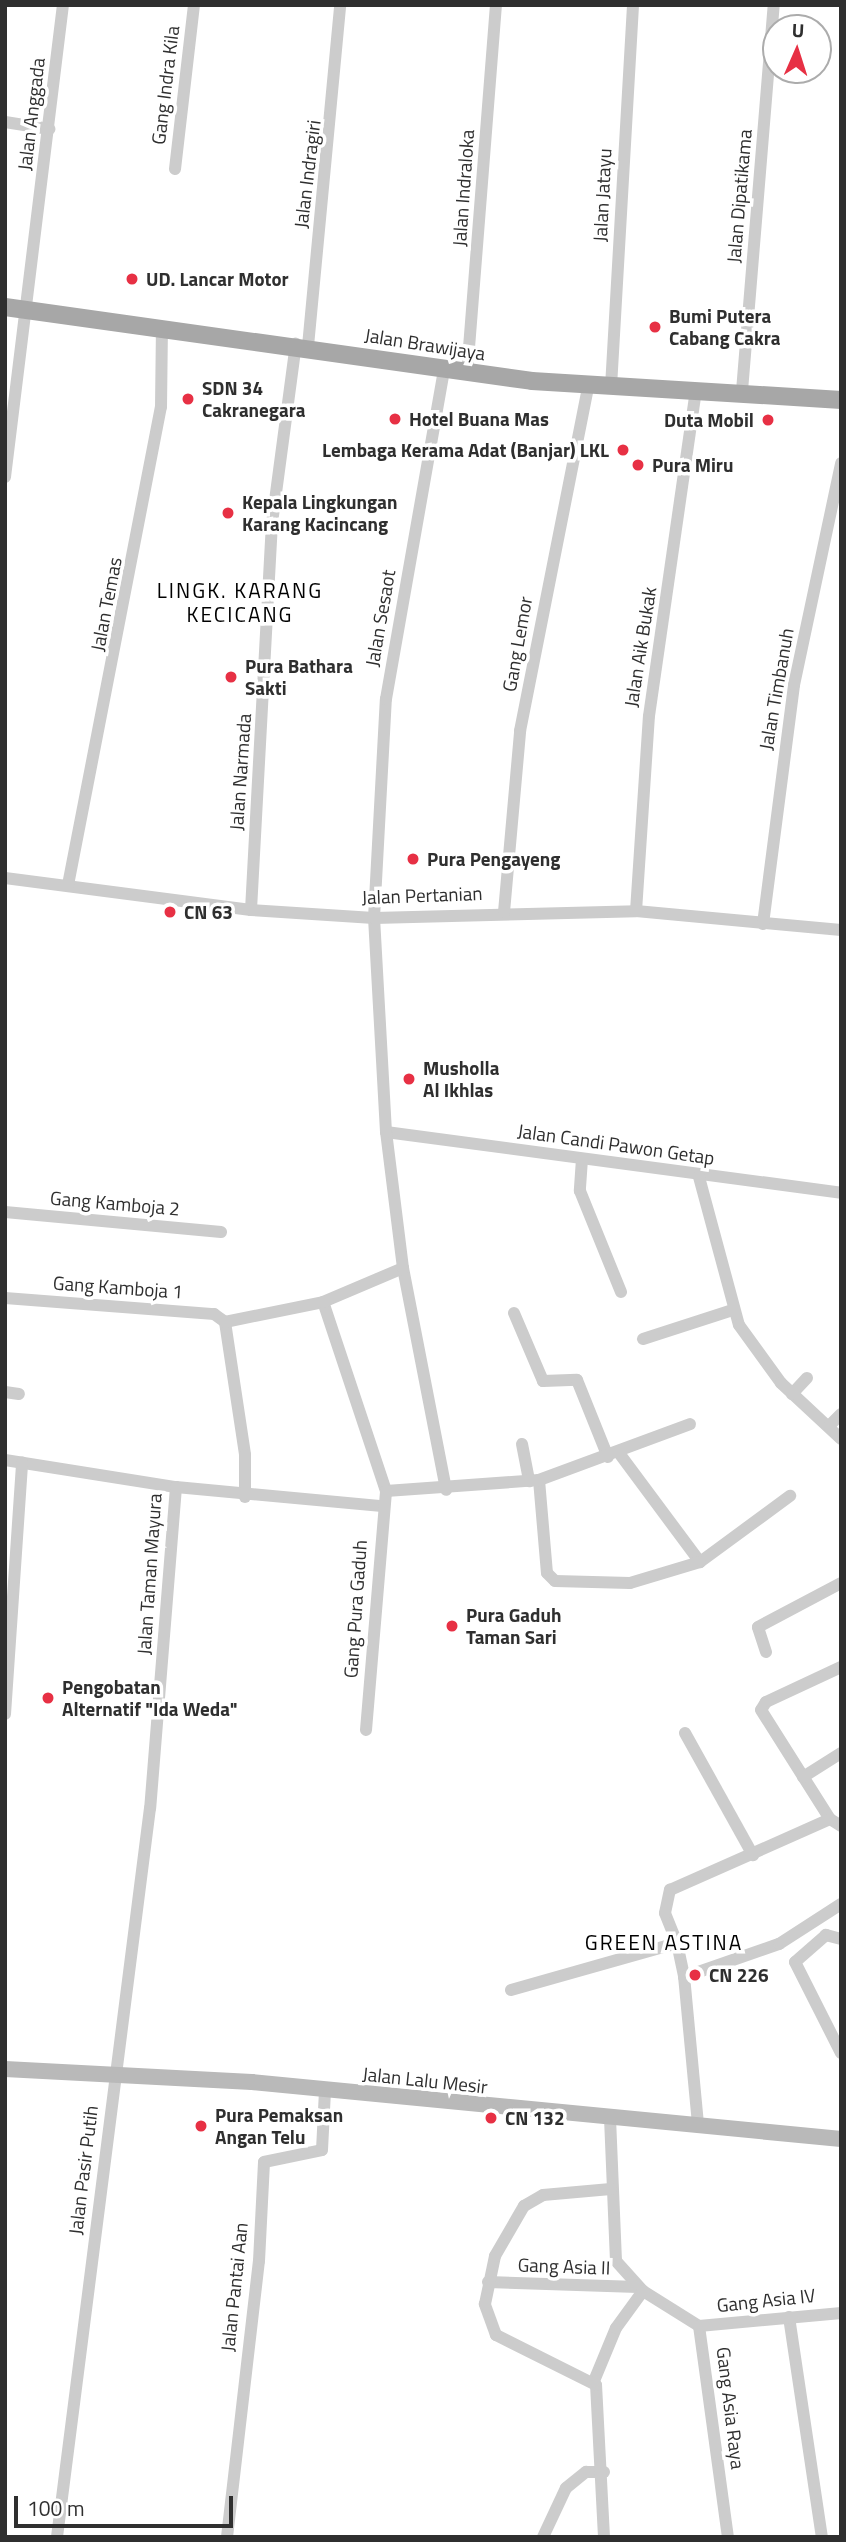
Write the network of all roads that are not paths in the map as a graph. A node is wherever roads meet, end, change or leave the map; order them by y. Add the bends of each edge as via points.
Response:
1 (62, 5) edge
2 (194, 5) edge
3 (340, 5) edge
4 (496, 5) edge
5 (633, 5) edge
6 (774, 5) edge
7 (5, 122) edge
8 (49, 129) junction
9 (175, 169) dead end
10 (5, 307) edge
11 (27, 310) junction
12 (162, 328) junction
13 (302, 345) junction
14 (444, 369) junction
15 (467, 373) junction
16 (588, 386) junction
17 (611, 387) junction
18 (696, 389) junction
19 (742, 390) junction
20 (841, 400) edge
21 (841, 463) edge
22 (5, 477) edge
23 (5, 878) edge
24 (68, 885) junction
25 (251, 910) junction
26 (636, 911) junction
27 (503, 912) junction
28 (374, 918) junction
29 (763, 924) junction
30 (841, 930) edge
31 (386, 1132) junction
32 (583, 1159) junction
33 (699, 1177) junction
34 (841, 1193) edge
35 (5, 1212) edge
36 (221, 1232) dead end
37 (403, 1268) junction
38 (621, 1292) dead end
39 (5, 1298) edge
40 (323, 1302) junction
41 (733, 1310) junction
42 (514, 1313) dead end
43 (225, 1322) junction
44 (643, 1339) dead end
45 (807, 1378) dead end
46 (5, 1392) edge
47 (19, 1394) dead end
48 (792, 1394) junction
49 (841, 1414) edge
50 (690, 1424) dead end
51 (829, 1426) junction
52 (841, 1440) edge
53 (522, 1444) dead end
54 (613, 1455) junction
55 (5, 1460) edge
56 (27, 1464) junction
57 (534, 1480) junction
58 (176, 1487) junction
59 (446, 1490) junction
60 (386, 1491) junction
61 (790, 1496) dead end
62 (245, 1497) junction
63 (382, 1506) junction
64 (699, 1562) junction
65 (841, 1583) edge
66 (9, 1651) edge
67 (766, 1652) dead end
68 (841, 1667) edge
69 (5, 1714) edge
70 (366, 1730) dead end
71 (685, 1733) dead end
72 (841, 1753) edge
73 (803, 1777) junction
74 (150, 1808) joint
75 (835, 1823) edge
76 (753, 1855) junction
77 (841, 1904) edge
78 (841, 1939) edge
79 (677, 1943) junction
80 (684, 1977) junction
81 (511, 1990) dead end
82 (841, 2053) edge
83 (5, 2069) edge
84 (114, 2078) junction
85 (325, 2090) junction
86 (610, 2118) junction
87 (698, 2124) junction
88 (841, 2139) edge
89 (611, 2189) junction
90 (488, 2282) junction
91 (640, 2289) junction
92 (839, 2312) edge
93 (789, 2317) junction
94 (699, 2326) junction
95 (594, 2381) junction
96 (604, 2472) junction
97 (57, 2537) edge
98 (227, 2537) edge
99 (543, 2537) edge
100 (604, 2537) edge
101 (728, 2537) edge
102 (822, 2537) edge

1 - 8 street, Jalan Anggada
2 - 9 street, Gang Indra Kila
3 - 13 street, Jalan Indragiri
4 - 15 street, Jalan Indraloka
5 - 17 street, Jalan Jatayu
6 - 19 street, Jalan Dipatikama
7 - 8 street
8 - 11 street, Jalan Anggada
10 - 11 main road, Jalan Brawijaya
11 - 12 main road, Jalan Brawijaya
11 - 22 street, Jalan Anggada
12 - 13 main road, Jalan Brawijaya
12 - 24 street, Jalan Temas via 161,407
13 - 14 main road, Jalan Brawijaya
13 - 25 street, Jalan Narmada via 272,523
14 - 15 main road, Jalan Brawijaya
14 - 28 street, Jalan Sesaot via 386,699
15 - 16 main road, Jalan Brawijaya
16 - 17 main road, Jalan Brawijaya
16 - 27 street, Gang Lemor via 520,731
17 - 18 main road, Jalan Brawijaya
18 - 19 main road, Jalan Brawijaya
18 - 26 street, Jalan Aik Bukak via 649,716
19 - 20 main road, Jalan Brawijaya
21 - 29 street, Jalan Timbanuh via 794,685
23 - 24 street, Jalan Pertanian
24 - 25 street, Jalan Pertanian
25 - 28 street, Jalan Pertanian
26 - 27 street, Jalan Pertanian
26 - 29 street, Jalan Pertanian
27 - 28 street, Jalan Pertanian
28 - 31 street, Jalan Sesaot
29 - 30 street, Jalan Pertanian
31 - 32 street, Jalan Candi Pawon Getap
31 - 37 street, Jalan Sesaot
32 - 33 street, Jalan Candi Pawon Getap
32 - 38 street via 580,1191
33 - 34 street, Jalan Candi Pawon Getap
33 - 41 street
35 - 36 street, Gang Kamboja 2
37 - 40 street
37 - 59 street, Jalan Sesaot
39 - 43 street, Gang Kamboja 1 via 214,1314
40 - 43 street
40 - 60 street
41 - 44 street
41 - 48 street via 764,1364
42 - 54 street via 543,1381 568,1376 577,1380
43 - 62 street via 245,1455
45 - 48 street
46 - 47 street
48 - 51 street
49 - 51 street
50 - 54 street
51 - 52 street
53 - 57 street
54 - 57 street
54 - 64 street
55 - 56 street, Jalan Taman Mayura
56 - 58 street, Jalan Taman Mayura
56 - 66 street
57 - 59 street
57 - 64 street via 547,1573 555,1581 630,1583
58 - 62 street
58 - 74 street, Jalan Taman Mayura
59 - 60 street
60 - 63 street, Gang Pura Gaduh
61 - 64 street
62 - 63 street
63 - 70 street, Gang Pura Gaduh
65 - 67 street via 758,1627
66 - 69 street
68 - 73 street via 761,1708
71 - 76 street
72 - 73 street
73 - 75 street
74 - 84 street, Jalan Pasir Putih
75 - 76 street
76 - 79 street via 670,1890 666,1913
77 - 80 street via 779,1944
78 - 82 street via 830,1934 813,1943 795,1962
79 - 80 street
79 - 81 street
80 - 87 street
83 - 84 street, Jalan Lalu Mesir
84 - 85 street, Jalan Lalu Mesir
84 - 97 street, Jalan Pasir Putih
85 - 86 street, Jalan Lalu Mesir
85 - 98 street, Jalan Pantai Aan via 322,2150 264,2162 259,2261
86 - 87 street, Jalan Lalu Mesir
86 - 89 street, Gang Asia Raya
87 - 88 street, Jalan Lalu Mesir
89 - 90 street via 543,2194 524,2206 495,2256
89 - 91 street, Gang Asia Raya via 616,2261
90 - 91 street, Gang Asia II
90 - 95 street via 489,2328
91 - 94 street, Gang Asia Raya
91 - 95 street via 616,2328
92 - 93 street, Gang Asia IV
93 - 94 street, Gang Asia IV
93 - 102 street
94 - 101 street, Gang Asia Raya
95 - 96 street
96 - 99 street via 586,2472 566,2488
96 - 100 street

